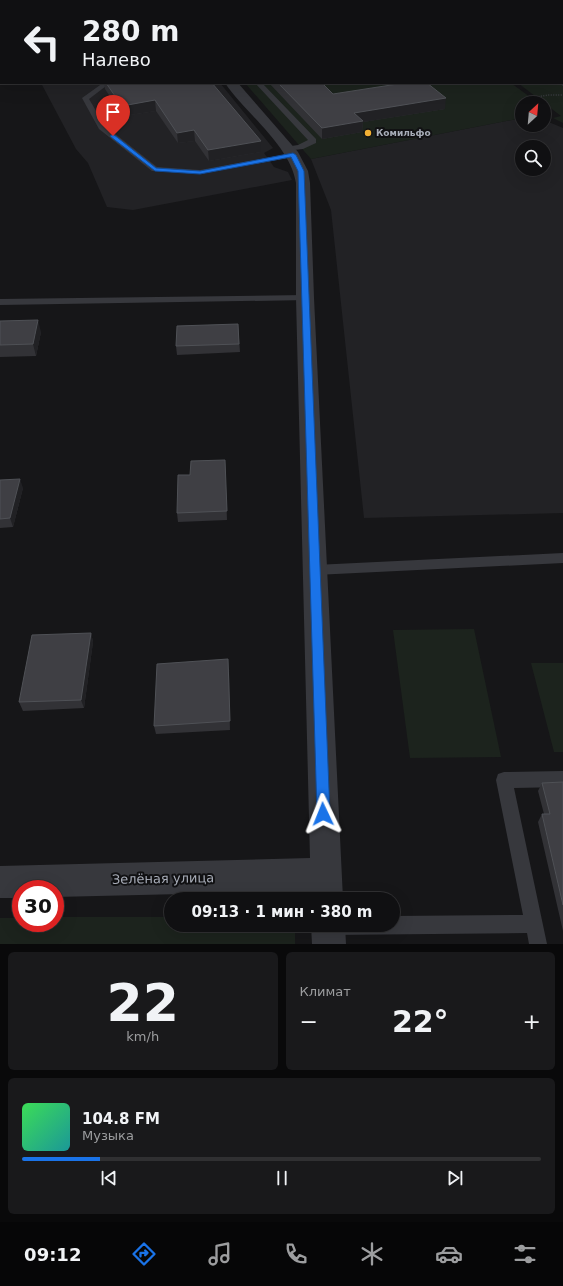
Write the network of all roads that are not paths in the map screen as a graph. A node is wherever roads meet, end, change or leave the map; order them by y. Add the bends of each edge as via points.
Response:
1 (106, 84) edge
2 (232, 84) edge
3 (259, 84) edge
4 (290, 152) junction
5 (305, 298) junction
6 (0, 302) edge
7 (563, 558) edge
8 (314, 570) junction
9 (563, 779) edge
10 (0, 882) edge
11 (326, 892) edge
12 (164, 898) edge
13 (400, 918) edge
14 (534, 924) junction
15 (538, 944) edge

1 - 4 lane via 85,98 102,127 155,169 200,172
2 - 4 street
3 - 4 lane via 313,141
4 - 5 street via 301,171 303,183
5 - 6 lane
5 - 8 street
7 - 8 lane
8 - 11 street
9 - 14 lane via 504,780
10 - 12 street, Зелёная улица
13 - 14 lane
14 - 15 lane

